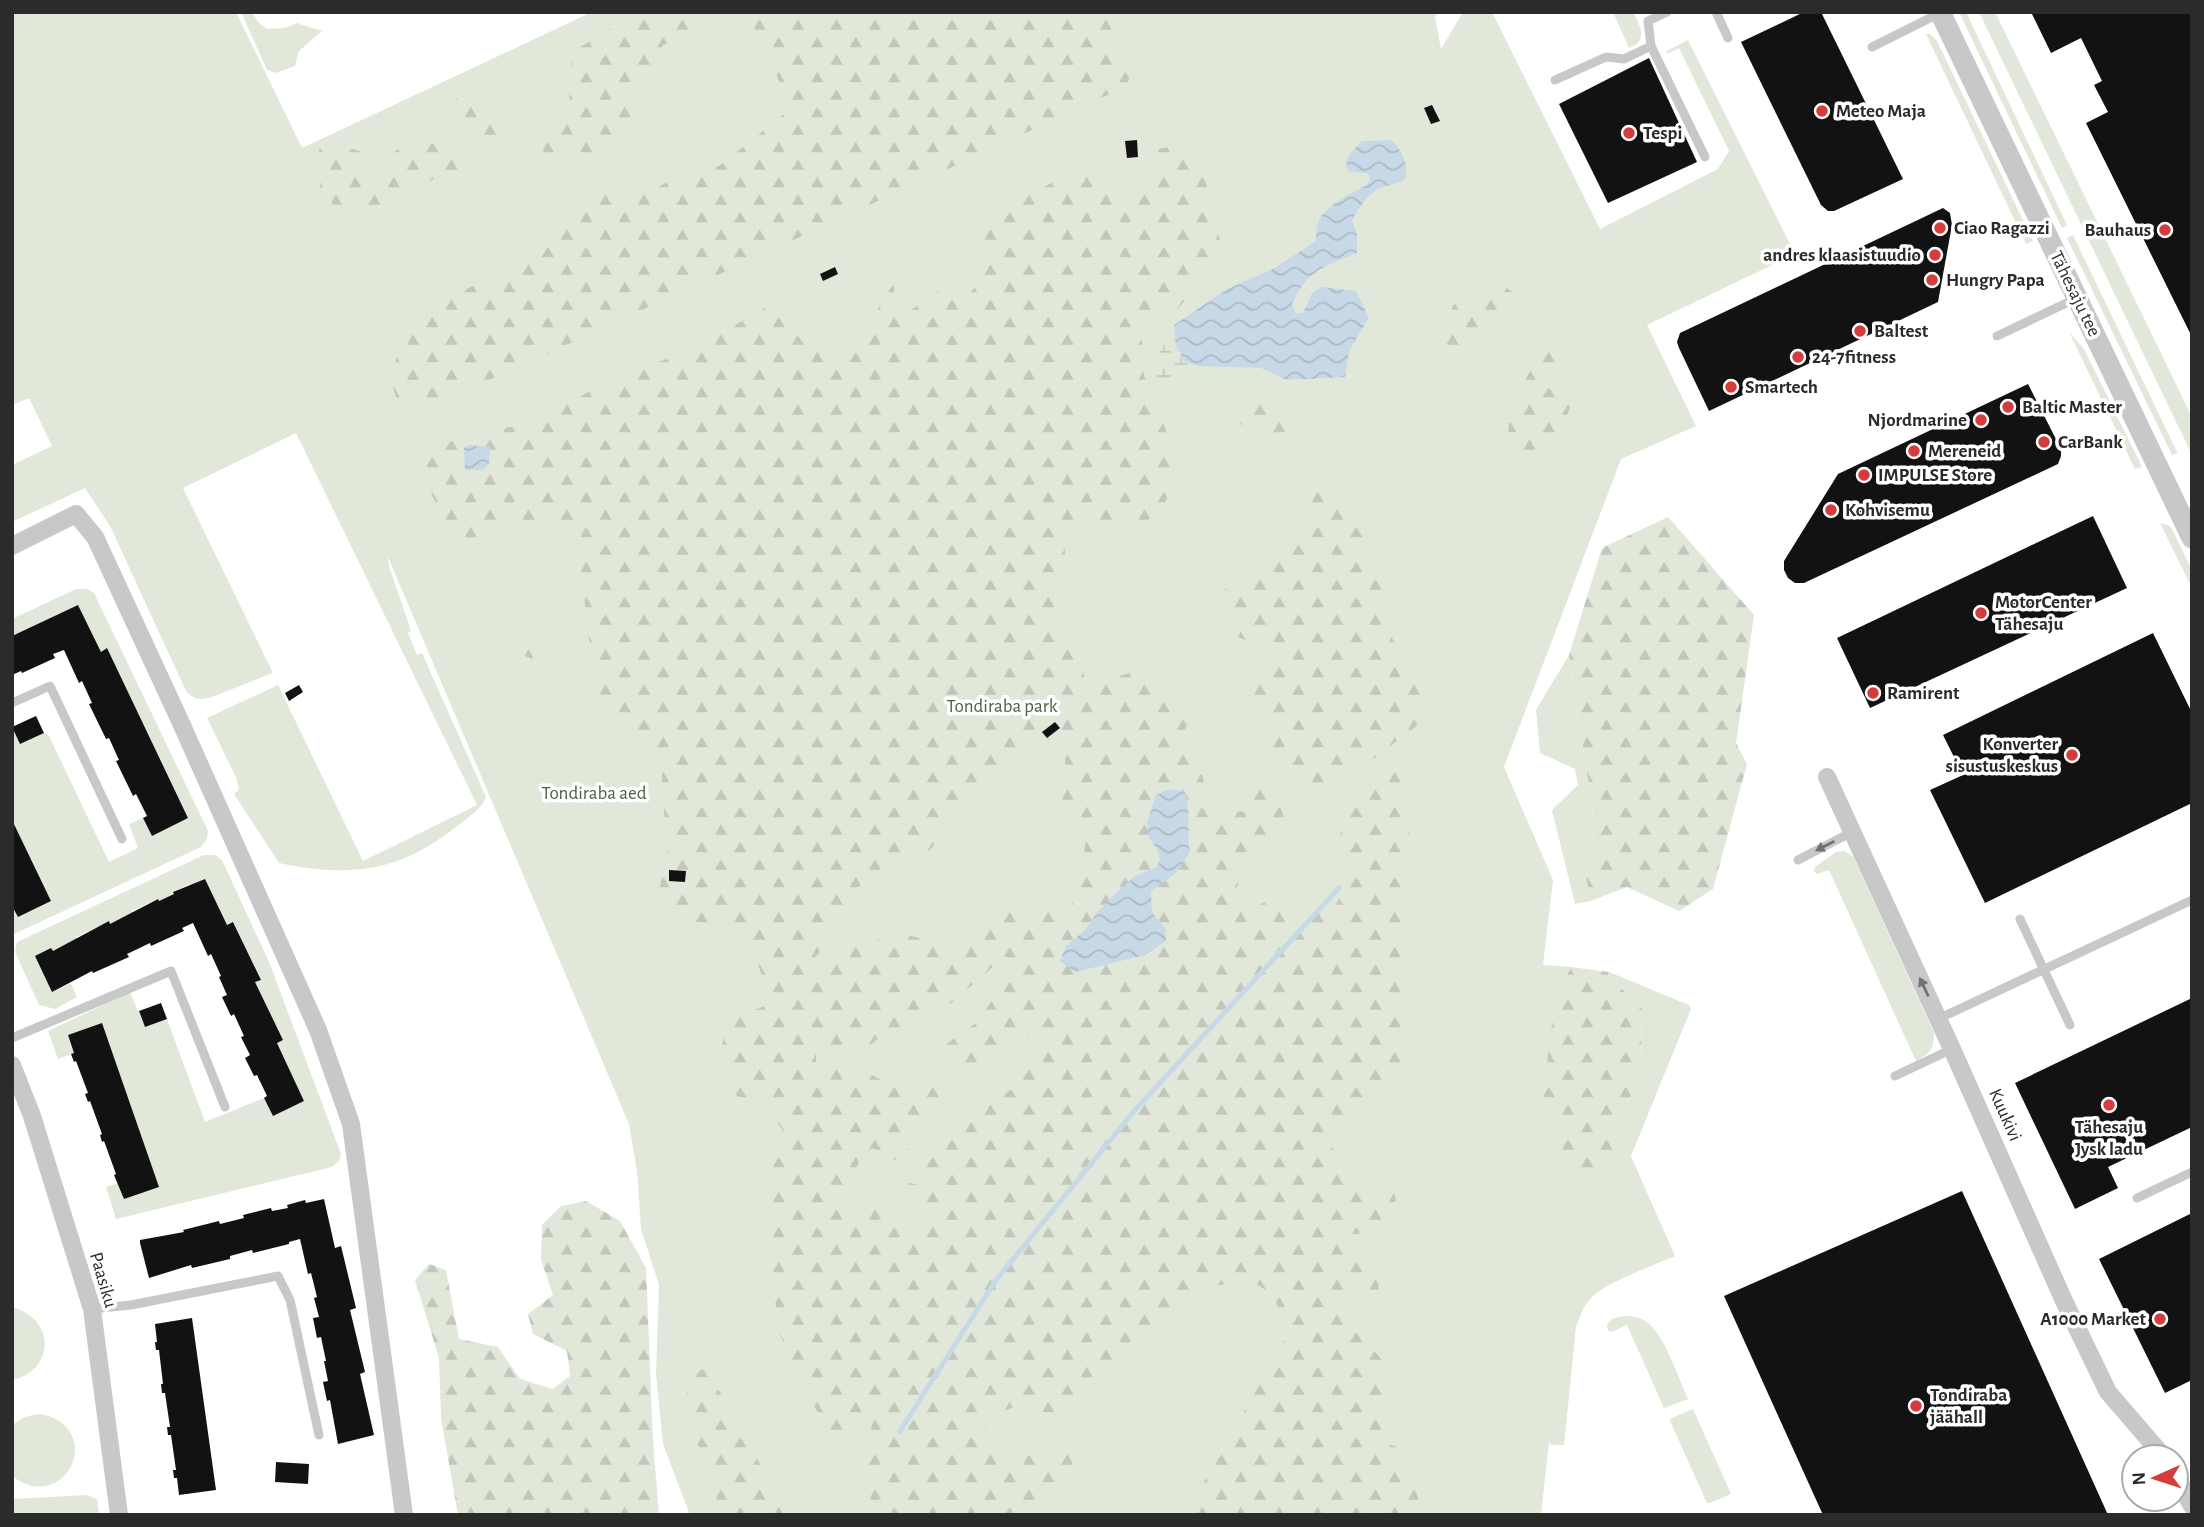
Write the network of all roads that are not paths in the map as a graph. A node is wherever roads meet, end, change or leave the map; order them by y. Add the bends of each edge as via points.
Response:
1 (1667, 12) edge
2 (1716, 12) edge
3 (1940, 12) edge
4 (1728, 38) dead end
5 (1651, 46) junction
6 (1872, 47) dead end
7 (1555, 80) dead end
8 (1704, 158) dead end
9 (2077, 298) junction
10 (1997, 336) dead end
11 (2192, 538) edge
12 (12, 546) edge
13 (12, 703) edge
14 (1827, 777) dead end
15 (1852, 832) junction
16 (122, 839) dead end
17 (1798, 860) dead end
18 (2192, 900) edge
19 (2020, 919) dead end
20 (2044, 969) junction
21 (1938, 1019) junction
22 (2070, 1025) dead end
23 (12, 1038) edge
24 (1952, 1049) junction
25 (12, 1065) edge
26 (1895, 1076) dead end
27 (225, 1107) dead end
28 (2192, 1172) edge
29 (2137, 1198) dead end
30 (92, 1309) junction
31 (319, 1435) dead end
32 (2152, 1443) edge
33 (119, 1515) edge
34 (404, 1515) edge

1 - 5 lane via 1648,21
2 - 4 lane
3 - 6 lane
3 - 9 street, Tähesaju tee
5 - 7 lane via 1624,59 1606,57
5 - 8 lane
9 - 10 lane
9 - 11 street, Tähesaju tee
12 - 34 street via 76,514 95,537 318,1030 351,1124
13 - 16 lane via 50,686
14 - 15 street, Kuukivi
15 -> 17 lane
21 -> 15 street, Kuukivi
18 - 20 lane
19 - 20 lane
20 - 21 lane
20 - 22 lane
21 - 24 street, Kuukivi
23 - 27 lane via 171,971
24 - 26 lane
24 - 32 street, Kuukivi via 2108,1392
25 - 30 street, Paasiku
28 - 29 lane
30 - 31 lane via 278,1276 290,1300
30 - 33 street, Paasiku

